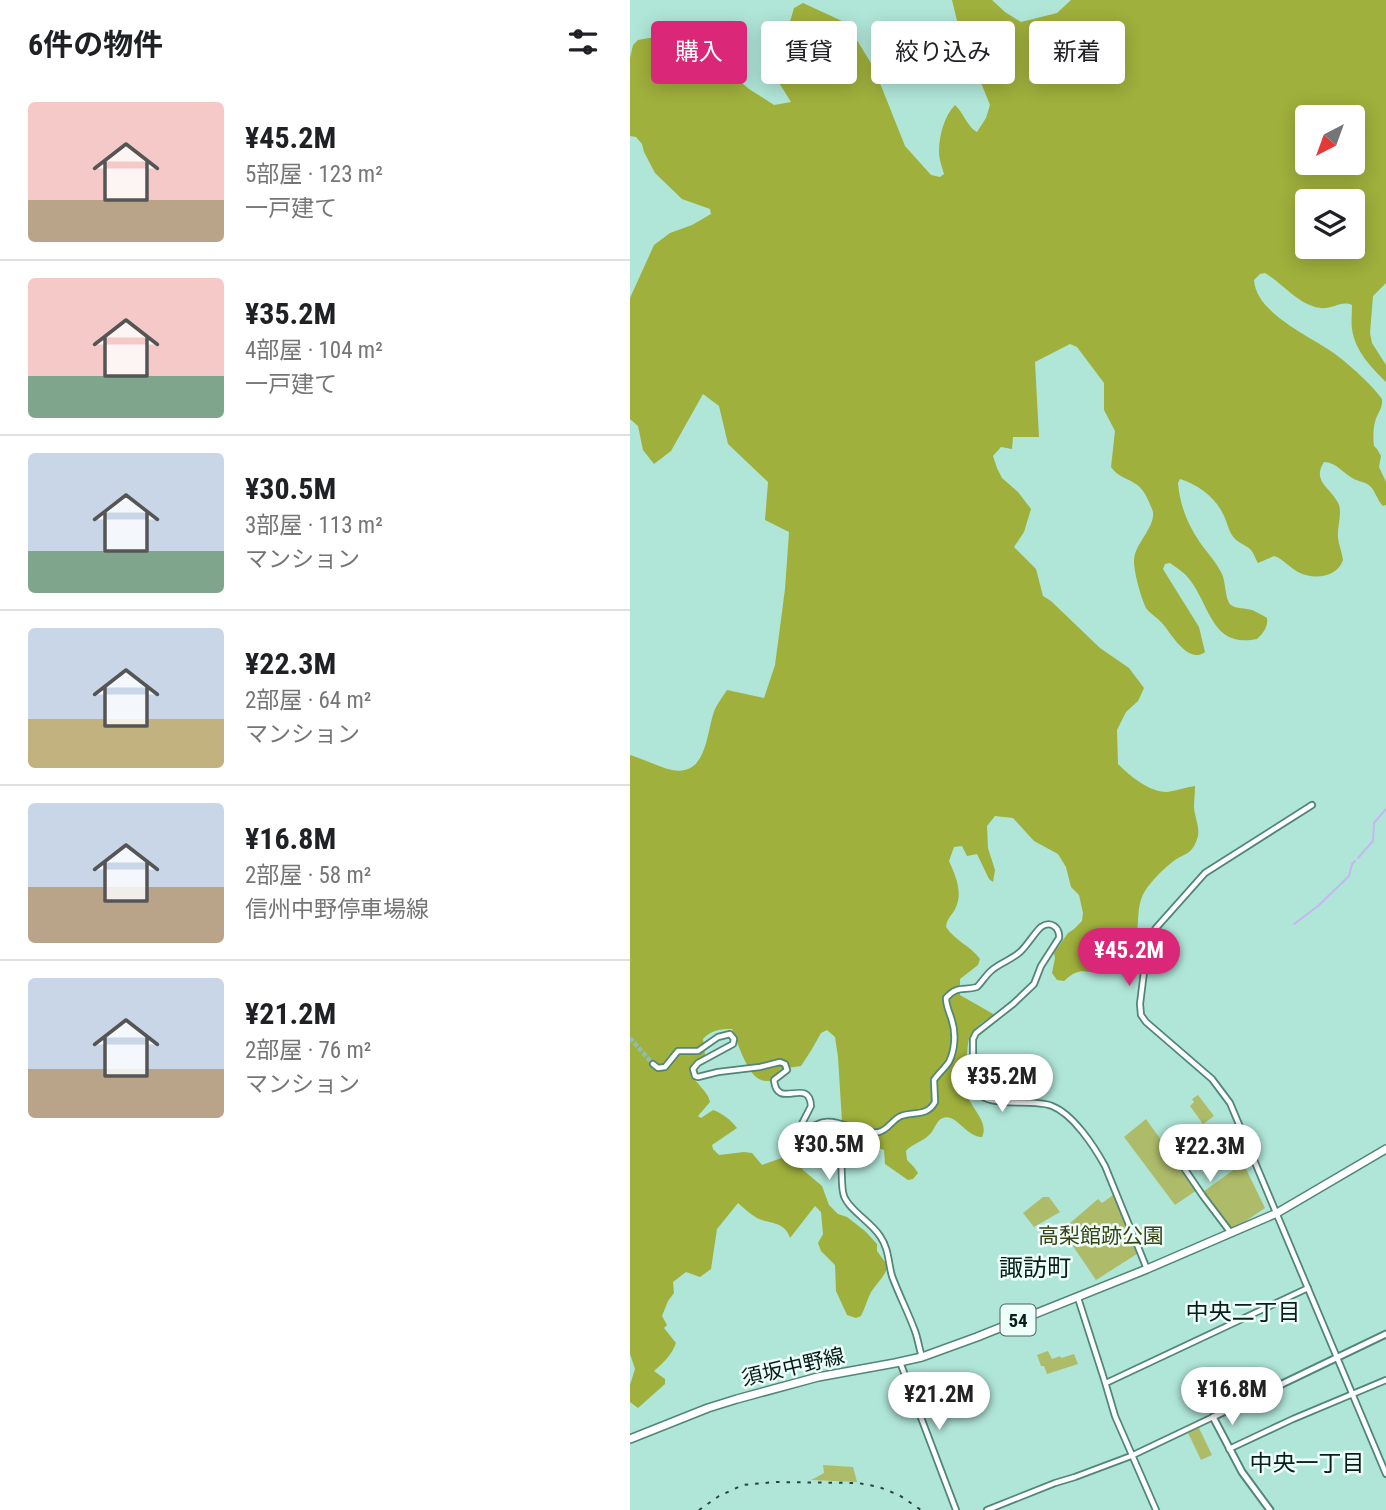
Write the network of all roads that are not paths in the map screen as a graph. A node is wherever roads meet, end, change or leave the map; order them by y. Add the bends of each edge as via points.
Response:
1 (1312, 805) dead end
2 (653, 1064) dead end
3 (793, 1142) junction
4 (1171, 1149) dead end
5 (1386, 1149) edge
6 (1276, 1213) junction
7 (1231, 1233) junction
8 (1147, 1269) junction
9 (1308, 1288) junction
10 (1077, 1297) junction
11 (1386, 1334) edge
12 (1337, 1356) junction
13 (922, 1357) junction
14 (900, 1362) junction
15 (1386, 1380) edge
16 (1106, 1384) junction
17 (1353, 1394) junction
18 (1213, 1417) junction
19 (630, 1438) edge
20 (1229, 1449) junction
21 (1132, 1456) junction
22 (1386, 1474) edge
23 (956, 1510) edge
24 (987, 1510) edge
25 (1156, 1510) edge
26 (1270, 1510) edge

1 - 6 street via 1205,873 1156,928 1148,939 1140,1004 1146,1022 1224,1093
2 - 3 street via 665,1067 678,1051 698,1051 726,1034 733,1036 733,1044 698,1063 693,1069 695,1076 782,1062 787,1070 774,1080 777,1091 804,1093 811,1105
3 - 8 street via 821,1122 879,1132 898,1117 929,1110 935,1102 934,1080 950,1060 953,1048 946,998 961,988 978,987 992,969 1018,954 1042,927 1054,926 1059,938 1034,984 976,1033 973,1085 984,1098 1045,1104 1070,1118 1105,1166
3 - 13 street via 794,1152 820,1142 838,1149 846,1201 872,1225 887,1249 891,1273
4 - 7 street
5 - 6 main road, 須坂中野線 / 54
6 - 7 main road, 須坂中野線 / 54
6 - 9 street
7 - 8 main road, 須坂中野線 / 54
8 - 10 main road, 須坂中野線 / 54
9 - 12 street
9 - 16 street
10 - 13 main road, 須坂中野線 / 54
10 - 16 street
11 - 12 main road
12 - 17 street
12 - 18 main road
13 - 14 main road, 須坂中野線 / 54
14 - 19 main road, 須坂中野線 / 54 via 818,1377 737,1399
14 - 23 street
15 - 17 street
16 - 21 street
17 - 20 street
17 - 22 street
18 - 20 main road
18 - 21 street
20 - 26 main road
21 - 24 street
21 - 25 street

